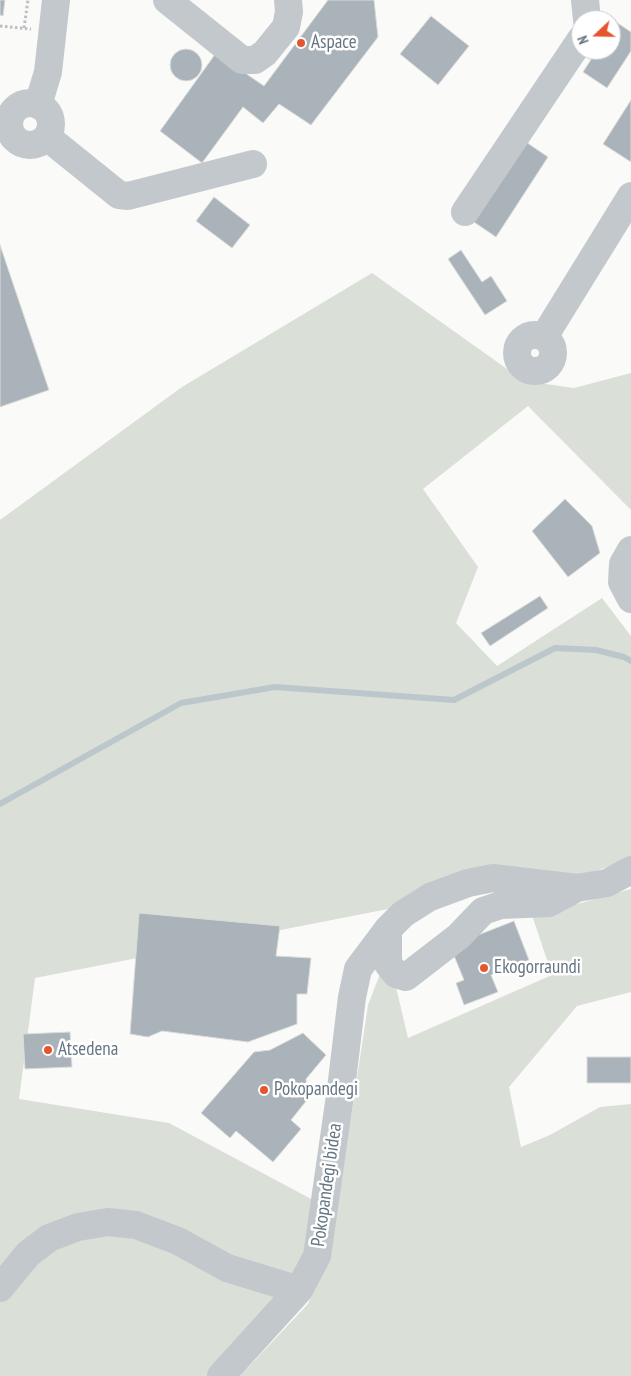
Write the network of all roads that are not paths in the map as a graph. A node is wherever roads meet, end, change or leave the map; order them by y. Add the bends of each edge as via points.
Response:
1 (56, 0) edge
2 (167, 0) edge
3 (288, 0) edge
4 (571, 54) edge
5 (38, 105) junction
6 (47, 137) junction
7 (7, 140) edge
8 (253, 164) dead end
9 (631, 196) edge
10 (465, 212) dead end
11 (544, 337) dead end
12 (631, 550) edge
13 (631, 599) edge
14 (631, 870) edge
15 (577, 888) junction
16 (388, 929) junction
17 (0, 1288) edge
18 (299, 1290) junction
19 (221, 1376) edge

1 - 5 street via 48,72
2 - 3 street via 242,60 255,60 265,54 286,27
4 - 10 street
5 - 6 street via 44,108 50,119
5 - 7 street via 24,104 13,112
6 - 7 street via 31,145
6 - 8 street via 119,195 128,196
9 - 11 street
12 - 13 street via 623,564 622,582
14 - 15 street, Pokopandegi bidea via 607,883
15 - 16 street, Pokopandegi bidea via 493,878 468,883 430,898 403,914
15 - 16 street via 549,903 501,905 483,911 459,936 406,976 396,974 388,964
16 - 18 street, Pokopandegi bidea via 358,969 317,1256
17 - 18 street via 28,1254 50,1238 78,1227 108,1222 136,1225 178,1241 227,1268
18 - 19 street, Pokopandegi bidea

